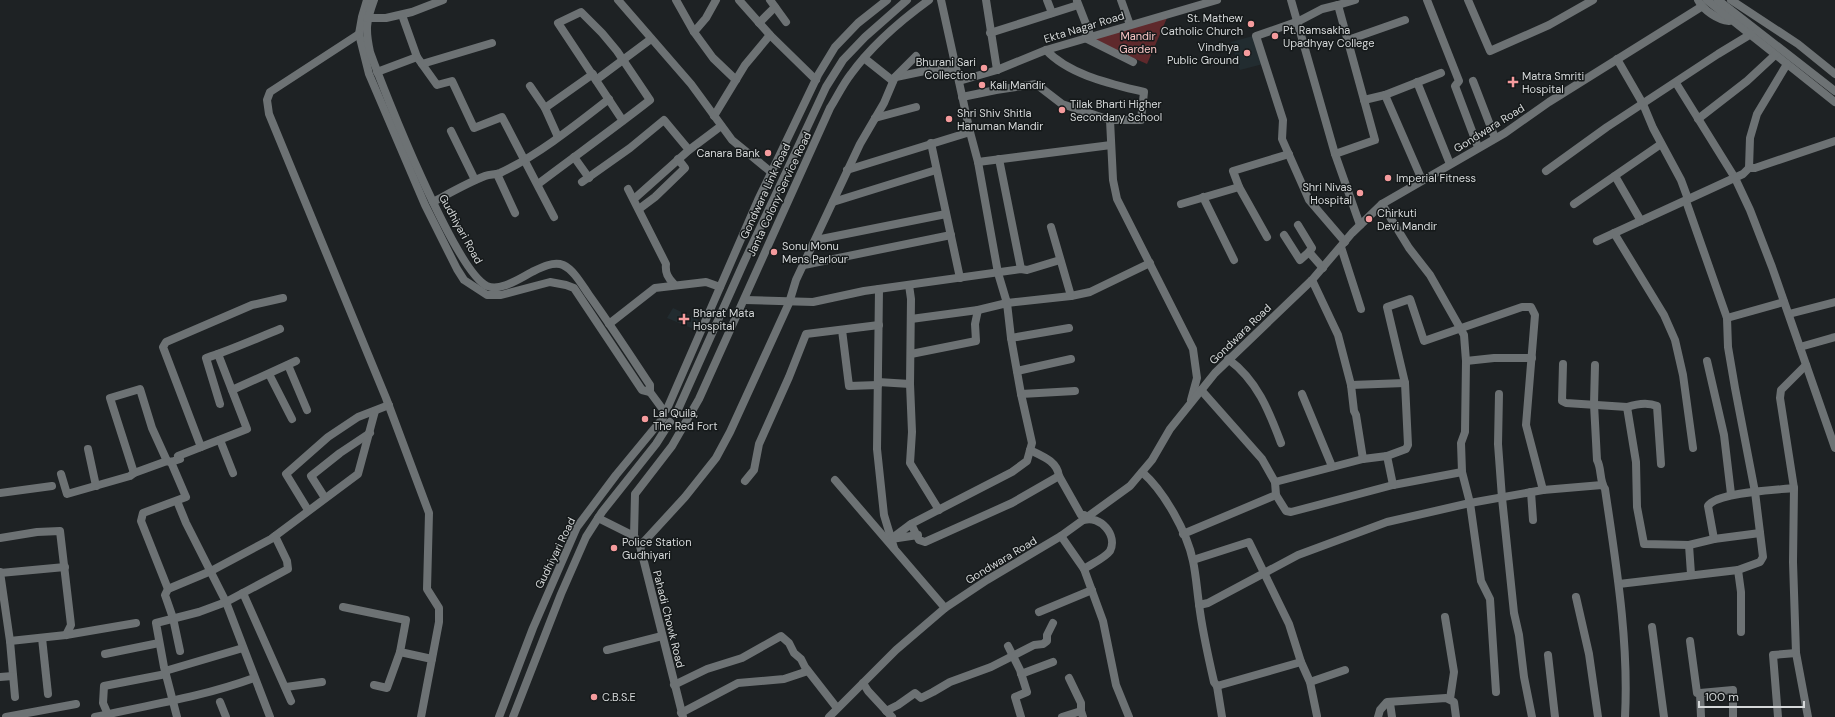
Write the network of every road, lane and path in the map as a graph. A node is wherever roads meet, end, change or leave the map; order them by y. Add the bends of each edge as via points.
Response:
1 (367, 0) edge
2 (374, 0) edge
3 (443, 0) edge
4 (618, 0) edge
5 (676, 0) edge
6 (716, 0) edge
7 (739, 0) edge
8 (907, 0) edge
9 (929, 0) edge
10 (941, 0) edge
11 (1047, 0) edge
12 (1122, 0) edge
13 (1217, 0) edge
14 (1291, 0) edge
15 (1355, 0) edge
16 (1427, 0) edge
17 (1468, 0) edge
18 (1594, 0) edge
19 (1707, 0) edge
20 (1718, 0) edge
21 (1731, 0) edge
22 (883, 1) edge
23 (987, 1) edge
24 (1077, 2) edge
25 (772, 3) edge
26 (1700, 3) edge
27 (1338, 5) junction
28 (1052, 13) junction
29 (402, 15) junction
30 (889, 16) junction
31 (367, 18) junction
32 (1405, 20) dead end
33 (1299, 21) junction
34 (1732, 21) junction
35 (786, 22) dead end
36 (759, 23) junction
37 (1130, 25) junction
38 (694, 32) junction
39 (990, 33) junction
40 (359, 34) junction
41 (1751, 34) junction
42 (770, 35) junction
43 (1088, 38) junction
44 (651, 39) junction
45 (1348, 40) junction
46 (492, 43) dead end
47 (1046, 50) junction
48 (1775, 55) junction
49 (916, 56) dead end
50 (864, 58) junction
51 (1617, 58) junction
52 (622, 60) junction
53 (419, 61) junction
54 (1133, 62) dead end
55 (1787, 64) junction
56 (997, 70) junction
57 (377, 72) junction
58 (1441, 73) dead end
59 (1835, 74) edge
60 (594, 77) junction
61 (958, 77) junction
62 (894, 79) junction
63 (736, 80) junction
64 (816, 80) junction
65 (1473, 80) dead end
66 (1417, 82) junction
67 (1676, 83) junction
68 (530, 86) dead end
69 (1835, 91) edge
70 (1385, 95) junction
71 (962, 97) junction
72 (609, 99) junction
73 (1364, 100) junction
74 (1835, 102) edge
75 (1643, 104) junction
76 (916, 107) dead end
77 (545, 108) junction
78 (714, 116) junction
79 (875, 118) junction
80 (1698, 119) junction
81 (1110, 120) junction
82 (624, 121) junction
83 (721, 126) junction
84 (451, 131) dead end
85 (970, 132) junction
86 (558, 137) junction
87 (1495, 138) junction
88 (1835, 141) edge
89 (931, 143) junction
90 (1661, 144) junction
91 (1111, 145) junction
92 (1478, 147) junction
93 (689, 150) junction
94 (1289, 154) junction
95 (1335, 154) junction
96 (574, 157) junction
97 (525, 159) junction
98 (678, 159) junction
99 (999, 159) junction
100 (978, 162) junction
101 (1450, 164) junction
102 (1749, 168) junction
103 (847, 170) junction
104 (936, 170) junction
105 (1546, 171) dead end
106 (771, 172) junction
107 (497, 174) junction
108 (1615, 176) junction
109 (1735, 178) junction
110 (475, 180) junction
111 (1422, 180) junction
112 (538, 184) junction
113 (1239, 187) junction
114 (628, 189) dead end
115 (1203, 197) junction
116 (1688, 199) junction
117 (634, 200) junction
118 (433, 202) junction
119 (833, 202) junction
120 (1182, 204) dead end
121 (1382, 204) junction
122 (1574, 204) dead end
123 (639, 209) junction
124 (515, 213) dead end
125 (946, 214) junction
126 (554, 217) dead end
127 (1641, 221) junction
128 (1360, 225) junction
129 (1298, 226) dead end
130 (1051, 227) dead end
131 (1614, 233) junction
132 (951, 235) junction
133 (1284, 235) dead end
134 (1267, 236) dead end
135 (816, 240) junction
136 (1597, 241) dead end
137 (1343, 244) junction
138 (1309, 252) junction
139 (1060, 260) junction
140 (1234, 260) dead end
141 (1150, 263) junction
142 (804, 264) junction
143 (467, 266) junction
144 (1323, 268) junction
145 (1021, 269) junction
146 (459, 272) junction
147 (998, 273) junction
148 (960, 278) junction
149 (1312, 280) junction
150 (674, 284) junction
151 (909, 285) junction
152 (720, 287) junction
153 (879, 289) junction
154 (1071, 296) junction
155 (283, 298) dead end
156 (745, 300) junction
157 (1784, 302) junction
158 (1835, 302) edge
159 (789, 303) junction
160 (1007, 303) junction
161 (1361, 309) dead end
162 (978, 310) junction
163 (1789, 314) junction
164 (1726, 318) junction
165 (911, 319) junction
166 (609, 324) junction
167 (879, 325) junction
168 (1460, 327) junction
169 (1069, 328) dead end
170 (280, 329) dead end
171 (842, 330) junction
172 (1835, 337) edge
173 (1011, 338) junction
174 (1800, 347) junction
175 (218, 354) junction
176 (911, 354) junction
177 (1532, 358) junction
178 (1071, 359) dead end
179 (1228, 359) junction
180 (296, 361) dead end
181 (1466, 361) junction
182 (1707, 361) dead end
183 (1563, 364) dead end
184 (288, 365) junction
185 (1595, 365) dead end
186 (1806, 365) junction
187 (1017, 371) junction
188 (269, 374) junction
189 (1405, 383) junction
190 (878, 384) junction
191 (910, 384) junction
192 (1351, 385) junction
193 (232, 390) junction
194 (1201, 390) junction
195 (1075, 391) dead end
196 (650, 392) junction
197 (1021, 394) junction
198 (1302, 394) dead end
199 (1499, 394) dead end
200 (1190, 403) junction
201 (220, 404) dead end
202 (1594, 404) junction
203 (389, 405) junction
204 (1627, 407) junction
205 (307, 410) dead end
206 (375, 411) junction
207 (669, 415) junction
208 (292, 419) dead end
209 (685, 424) junction
210 (370, 433) junction
211 (220, 440) junction
212 (1281, 444) dead end
213 (201, 447) junction
214 (1693, 448) dead end
215 (1835, 448) edge
216 (88, 450) dead end
217 (1030, 450) junction
218 (1387, 456) junction
219 (1363, 459) junction
220 (169, 462) junction
221 (1661, 464) dead end
222 (1331, 467) junction
223 (1142, 472) junction
224 (1462, 472) junction
225 (134, 473) junction
226 (233, 473) dead end
227 (61, 474) dead end
228 (1059, 476) junction
229 (835, 480) dead end
230 (745, 481) dead end
231 (1275, 482) junction
232 (1393, 485) junction
233 (1602, 485) junction
234 (52, 486) dead end
235 (96, 486) junction
236 (1794, 488) junction
237 (1543, 490) junction
238 (1531, 492) junction
239 (1755, 492) junction
240 (0, 493) edge
241 (1732, 494) junction
242 (1276, 495) junction
243 (325, 498) junction
244 (1502, 498) junction
245 (177, 501) junction
246 (1470, 503) junction
247 (308, 510) junction
248 (939, 510) junction
249 (598, 518) junction
250 (1084, 520) junction
251 (1533, 520) dead end
252 (912, 524) junction
253 (1760, 533) junction
254 (1184, 534) junction
255 (275, 536) junction
256 (634, 536) junction
257 (918, 536) junction
258 (1061, 536) junction
259 (0, 538) edge
260 (891, 539) junction
261 (1714, 539) junction
262 (640, 546) junction
263 (1689, 546) junction
264 (894, 548) junction
265 (1193, 560) junction
266 (65, 567) junction
267 (1084, 569) junction
268 (1738, 570) junction
269 (211, 571) junction
270 (0, 572) edge
271 (1265, 572) junction
272 (1691, 574) junction
273 (1619, 584) junction
274 (168, 589) junction
275 (1092, 590) junction
276 (243, 593) junction
277 (1576, 597) dead end
278 (226, 602) junction
279 (1199, 605) junction
280 (343, 607) dead end
281 (945, 608) junction
282 (1039, 612) dead end
283 (1445, 617) dead end
284 (173, 618) junction
285 (136, 623) dead end
286 (1053, 623) dead end
287 (1652, 627) dead end
288 (1741, 632) dead end
289 (66, 635) junction
290 (662, 636) junction
291 (42, 638) junction
292 (10, 641) junction
293 (1690, 641) dead end
294 (159, 643) junction
295 (1008, 646) dead end
296 (243, 648) junction
297 (607, 650) dead end
298 (180, 651) dead end
299 (400, 652) junction
300 (1796, 653) junction
301 (105, 654) dead end
302 (1548, 655) dead end
303 (1013, 656) junction
304 (432, 659) junction
305 (1053, 662) dead end
306 (1301, 662) junction
307 (1345, 670) dead end
308 (808, 671) junction
309 (166, 672) junction
310 (1021, 674) junction
311 (0, 676) edge
312 (13, 676) junction
313 (254, 678) junction
314 (1069, 678) dead end
315 (322, 682) dead end
316 (1310, 682) junction
317 (863, 683) junction
318 (374, 685) dead end
319 (674, 685) junction
320 (1217, 686) junction
321 (286, 687) junction
322 (1496, 692) dead end
323 (1700, 693) junction
324 (48, 694) dead end
325 (15, 696) dead end
326 (1450, 699) junction
327 (173, 701) junction
328 (291, 701) dead end
329 (220, 702) dead end
330 (1390, 703) junction
331 (76, 704) dead end
332 (837, 708) junction
333 (888, 714) edge
334 (1082, 714) edge
335 (682, 715) edge
336 (108, 716) edge
337 (1317, 716) dead end
338 (6, 717) edge
339 (95, 717) edge
340 (177, 717) edge
341 (226, 717) edge
342 (270, 717) edge
343 (421, 717) edge
344 (499, 717) edge
345 (513, 717) edge
346 (829, 717) edge
347 (1020, 717) edge
348 (1062, 717) edge
349 (1129, 717) edge
350 (1222, 717) edge
351 (1378, 717) edge
352 (1392, 717) edge
353 (1456, 717) edge
354 (1532, 717) edge
355 (1555, 717) edge
356 (1598, 717) edge
357 (1625, 717) edge
358 (1664, 717) edge
359 (1701, 717) edge
360 (1733, 717) edge
361 (1778, 717) edge
362 (1808, 717) edge

1 - 40 street, Gudhiyari Road
2 - 31 street, Gudhiyari Road
3 - 29 street
4 - 44 street
5 - 38 street
6 - 38 street
7 - 36 street
8 - 30 street, Gondwara Link Road
9 - 50 street, Janta Colony Service Road via 893,29
10 - 61 street
11 - 28 street
12 - 37 street
13 - 37 street, Ekta Nagar Road
14 - 33 street
15 - 27 street
16 - 92 street via 1459,81 1455,86
17 - 18 street via 1490,51 1549,25
19 - 34 street
20 - 69 street
21 - 59 street via 1798,44
22 - 30 street
22 - 64 street, Gondwara Link Road via 835,47
23 - 39 street
24 - 28 street
24 - 43 street
25 - 35 street
25 - 36 street
26 - 34 street via 1720,18
26 - 51 street, Gondwara Road
27 - 33 street via 1322,9
27 - 45 street
28 - 39 street
29 - 31 street
29 - 53 street
30 - 207 street, Gondwara Link Road via 843,60 826,87
31 - 57 street, Gudhiyari Road via 366,33
32 - 45 street
33 - 94 street via 1256,36 1282,120 1282,139
33 - 95 street
34 - 41 street
36 - 42 street
37 - 43 street, Ekta Nagar Road
38 - 63 street via 713,58
39 - 56 street
40 - 146 street, Gudhiyari Road via 369,74 425,205
40 - 203 street via 270,92 267,100 269,114
41 - 48 street
41 - 67 street
42 - 63 street
42 - 64 street
43 - 47 street, Ekta Nagar Road
43 - 54 street
44 - 52 street
44 - 78 street via 691,84
45 - 73 street
46 - 53 street
47 - 56 street, Ekta Nagar Road
47 - 81 street via 1053,57 1096,80 1144,92 1141,120
48 - 55 street
48 - 80 street via 1747,81
49 - 62 street
50 - 62 street
50 - 156 street, Janta Colony Service Road via 850,74 830,108
51 - 75 street
51 - 87 street, Gondwara Road
52 - 60 street
52 - 60 street via 602,33 581,12 558,23
52 - 82 street via 650,100
53 - 57 street
53 - 97 street via 437,85 452,81 474,128 502,117
55 - 74 street
55 - 102 street via 1757,114 1750,138
56 - 61 street, Ekta Nagar Road
57 - 118 street, Gudhiyari Road
58 - 66 street
60 - 72 street
60 - 77 street
61 - 62 street via 938,68
61 - 71 street
62 - 79 street
63 - 78 street
64 - 106 street, Gondwara Link Road
65 - 87 street
66 - 70 street
66 - 101 street
67 - 75 street
67 - 80 street
68 - 77 street
70 - 73 street
70 - 111 street
71 - 81 street via 1036,84 1062,104
71 - 85 street
72 - 82 street
72 - 86 street
73 - 95 street via 1375,140
75 - 90 street
75 - 105 street
76 - 79 street
77 - 86 street
78 - 83 street
79 - 103 street
80 - 109 street
81 - 91 street
82 - 96 street
83 - 93 street
83 - 106 street via 737,145
84 - 110 street
85 - 89 street
85 - 100 street
86 - 97 street
87 - 92 street, Gondwara Road
88 - 102 street
89 - 103 street
89 - 104 street
90 - 108 street
90 - 116 street via 1681,180
91 - 99 street
91 - 141 street via 1113,180 1118,199
92 - 101 street, Gondwara Road
93 - 96 street via 664,120 586,180
93 - 98 street
94 - 113 street via 1233,171
94 - 137 street via 1309,200
95 - 128 street
96 - 112 street
97 - 107 street
97 - 112 street
98 - 117 street
98 - 123 street via 685,168
99 - 100 street
99 - 145 street
100 - 147 street
101 - 111 street, Gondwara Road
102 - 109 street
103 - 119 street
104 - 119 street
104 - 125 street
106 - 152 street, Gondwara Link Road
107 - 110 street via 488,174
107 - 124 street
108 - 122 street
108 - 127 street
109 - 116 street
109 - 157 street via 1750,210
110 - 118 street
111 - 121 street, Gondwara Road
112 - 126 street
113 - 115 street
113 - 134 street
114 - 117 street
115 - 120 street
115 - 140 street
116 - 127 street
116 - 164 street via 1686,201
117 - 123 street
118 - 143 street, Gudhiyari Road
119 - 135 street
121 - 128 street, Gondwara Road
121 - 168 street via 1409,248 1430,275
123 - 150 street via 666,264 665,270 669,279
125 - 132 street
125 - 135 street
127 - 131 street
128 - 137 street, Gondwara Road
129 - 138 street via 1312,248
130 - 139 street
131 - 136 street
131 - 214 street via 1664,315 1675,340 1683,375
132 - 142 street
132 - 148 street
133 - 138 street via 1300,260
135 - 142 street
137 - 144 street, Gondwara Road
137 - 161 street
138 - 144 street
139 - 145 street via 1027,270
139 - 154 street
141 - 154 street via 1090,292
141 - 200 street via 1194,349 1197,378
142 - 159 street
143 - 146 street
143 - 166 street, Gudhiyari Road via 477,278 492,287 502,286 544,267 563,265 572,272
144 - 149 street, Gondwara Road
145 - 147 street
146 - 196 street, Gudhiyari Road via 464,280 487,295 500,295 550,282 574,288 642,390
147 - 148 street
147 - 160 street
148 - 151 street
149 - 179 street, Gondwara Road
149 - 192 street via 1338,335
150 - 152 street via 706,282
150 - 166 street via 655,288
151 - 153 street
151 - 165 street
152 - 207 street, Gondwara Link Road
153 - 159 street via 813,302
153 - 167 street
154 - 160 street
155 - 213 street via 252,305 166,342 163,347
156 - 159 street
156 - 209 street, Janta Colony Service Road via 712,373
157 - 163 street
157 - 164 street
158 - 163 street
159 - 262 street via 716,458 667,518
160 - 162 street
160 - 173 street
162 - 165 street
162 - 176 street via 976,342
163 - 174 street
164 - 239 street via 1735,388
165 - 176 street
166 - 196 street, Gudhiyari Road via 650,385
167 - 171 street
167 - 190 street
168 - 177 street via 1522,307 1531,307 1535,315
168 - 181 street via 1464,335
168 - 189 street via 1424,340 1410,299 1387,307
169 - 173 street
170 - 175 street
171 - 190 street via 850,386
171 - 230 street via 806,334 759,444 754,470
172 - 174 street
173 - 187 street
174 - 186 street
175 - 193 street
175 - 201 street via 206,358
176 - 191 street
177 - 181 street
177 - 237 street via 1526,425
178 - 187 street
179 - 194 street, Gondwara Road
179 - 212 street via 1242,369 1268,408
180 - 184 street
181 - 224 street via 1465,432 1460,443
182 - 241 street via 1724,435
183 - 202 street via 1562,401
184 - 188 street
184 - 205 street
185 - 202 street
186 - 215 street
186 - 236 street via 1781,390 1780,398
187 - 197 street
188 - 193 street
188 - 208 street
189 - 192 street
189 - 218 street via 1408,445 1406,449
190 - 191 street
190 - 260 street via 877,449 880,486
191 - 248 street via 910,463
192 - 219 street
193 - 211 street via 248,429
194 - 200 street, Gondwara Road
194 - 231 street via 1262,459
195 - 197 street
196 - 207 street, Gudhiyari Road
197 - 217 street via 1032,443
198 - 222 street
199 - 244 street via 1498,444
200 - 223 street, Gondwara Road
202 - 204 street
202 - 233 street via 1597,460 1601,466
203 - 206 street
203 - 304 street via 429,513 427,590 438,608 439,622
204 - 221 street via 1634,404 1657,406
204 - 263 street via 1636,462 1637,507 1644,544
206 - 210 street
206 - 247 street via 358,418 328,437 286,474
207 - 209 street
207 - 249 street, Gudhiyari Road via 656,444
207 - 344 street, Gudhiyari Road via 616,475 578,527 536,621
209 - 256 street via 672,446 635,494
210 - 243 street via 358,474
210 - 243 street via 311,476
211 - 213 street
211 - 226 street
213 - 220 street
216 - 235 street
217 - 228 street via 1051,461
217 - 248 street via 1027,461 1012,472
218 - 219 street
218 - 232 street
219 - 222 street
220 - 225 street
220 - 225 street via 152,428 140,389 110,398
220 - 245 street via 186,498
222 - 231 street
223 - 250 street, Gondwara Road via 1130,486
223 - 254 street via 1153,481
224 - 232 street
224 - 246 street
225 - 235 street
227 - 235 street via 67,494
228 - 250 street
228 - 257 street via 1012,503 925,542 919,540
229 - 264 street
231 - 242 street
232 - 242 street via 1291,512 1286,511
233 - 237 street
233 - 273 street via 1605,489
234 - 240 street
236 - 239 street
236 - 300 street
237 - 238 street
238 - 244 street
238 - 251 street
239 - 241 street
239 - 253 street
241 - 261 street via 1713,501 1708,506
242 - 254 street
243 - 247 street
244 - 246 street
244 - 354 street via 1514,613
245 - 269 street
245 - 274 street via 143,513 141,521
246 - 271 street via 1387,522 1298,555
246 - 322 street via 1481,581 1490,599
247 - 255 street
248 - 252 street
249 - 256 street
249 - 345 street, Gudhiyari Road via 571,568
250 - 258 street, Gondwara Road
250 - 267 street via 1099,520 1110,533 1112,540 1109,553
252 - 257 street
252 - 260 street
253 - 261 street
253 - 268 street via 1763,557 1760,562
254 - 265 street
255 - 269 street
255 - 276 street via 287,561 288,569
256 - 262 street, Pahadi Chowk Road
257 - 260 street
258 - 267 street
258 - 281 street, Gondwara Road
259 - 266 street via 60,531
260 - 264 street
261 - 263 street
262 - 290 street, Pahadi Chowk Road
263 - 272 street
264 - 281 street
265 - 271 street via 1249,542
265 - 279 street
266 - 270 street
266 - 289 street via 71,626
267 - 275 street
268 - 272 street
268 - 288 street
269 - 274 street
269 - 278 street
270 - 292 street
271 - 279 street via 1208,603
271 - 306 street via 1289,624
272 - 273 street
273 - 357 street via 1627,685
274 - 284 street via 165,595
275 - 282 street
275 - 349 street via 1103,621 1116,685
276 - 278 street
276 - 321 street
277 - 356 street via 1589,654
278 - 284 street
278 - 296 street
279 - 320 street via 1206,648
280 - 299 street via 406,620
281 - 317 street, Gondwara Road via 896,650
283 - 326 street via 1454,672
284 - 294 street via 156,623
284 - 298 street
285 - 289 street
286 - 303 street via 1047,641
287 - 358 street
289 - 291 street
290 - 297 street
290 - 319 street, Pahadi Chowk Road
291 - 292 street
291 - 324 street
292 - 312 street
293 - 323 street via 1697,693
294 - 301 street
294 - 309 street
295 - 303 street
296 - 309 street
296 - 313 street
299 - 304 street
299 - 318 street via 387,688
300 - 361 street via 1773,655
300 - 362 street
302 - 355 street
303 - 310 street
303 - 333 street via 950,682 927,696 921,698 915,692
304 - 343 street
305 - 310 street
306 - 316 street
306 - 320 street
307 - 316 street
308 - 319 street via 789,642 781,636 742,658 707,669
308 - 332 street
308 - 335 street via 784,679 738,683
309 - 327 street
309 - 336 street via 104,686 103,703
310 - 347 street via 1026,692 1015,697
311 - 312 street
312 - 325 street
313 - 327 street via 221,690
313 - 342 street
314 - 334 street via 1081,703
315 - 321 street
316 - 337 street
317 - 332 street, Gondwara Road
317 - 333 street
319 - 335 street, Pahadi Chowk Road
320 - 350 street
321 - 328 street
323 - 359 street
323 - 360 street via 1733,690
326 - 330 street
326 - 353 street via 1454,702
327 - 336 street
327 - 340 street
329 - 341 street
330 - 351 street via 1387,702 1380,710
330 - 352 street
331 - 338 street
332 - 346 street, Gondwara Road
334 - 348 street
336 - 339 street

